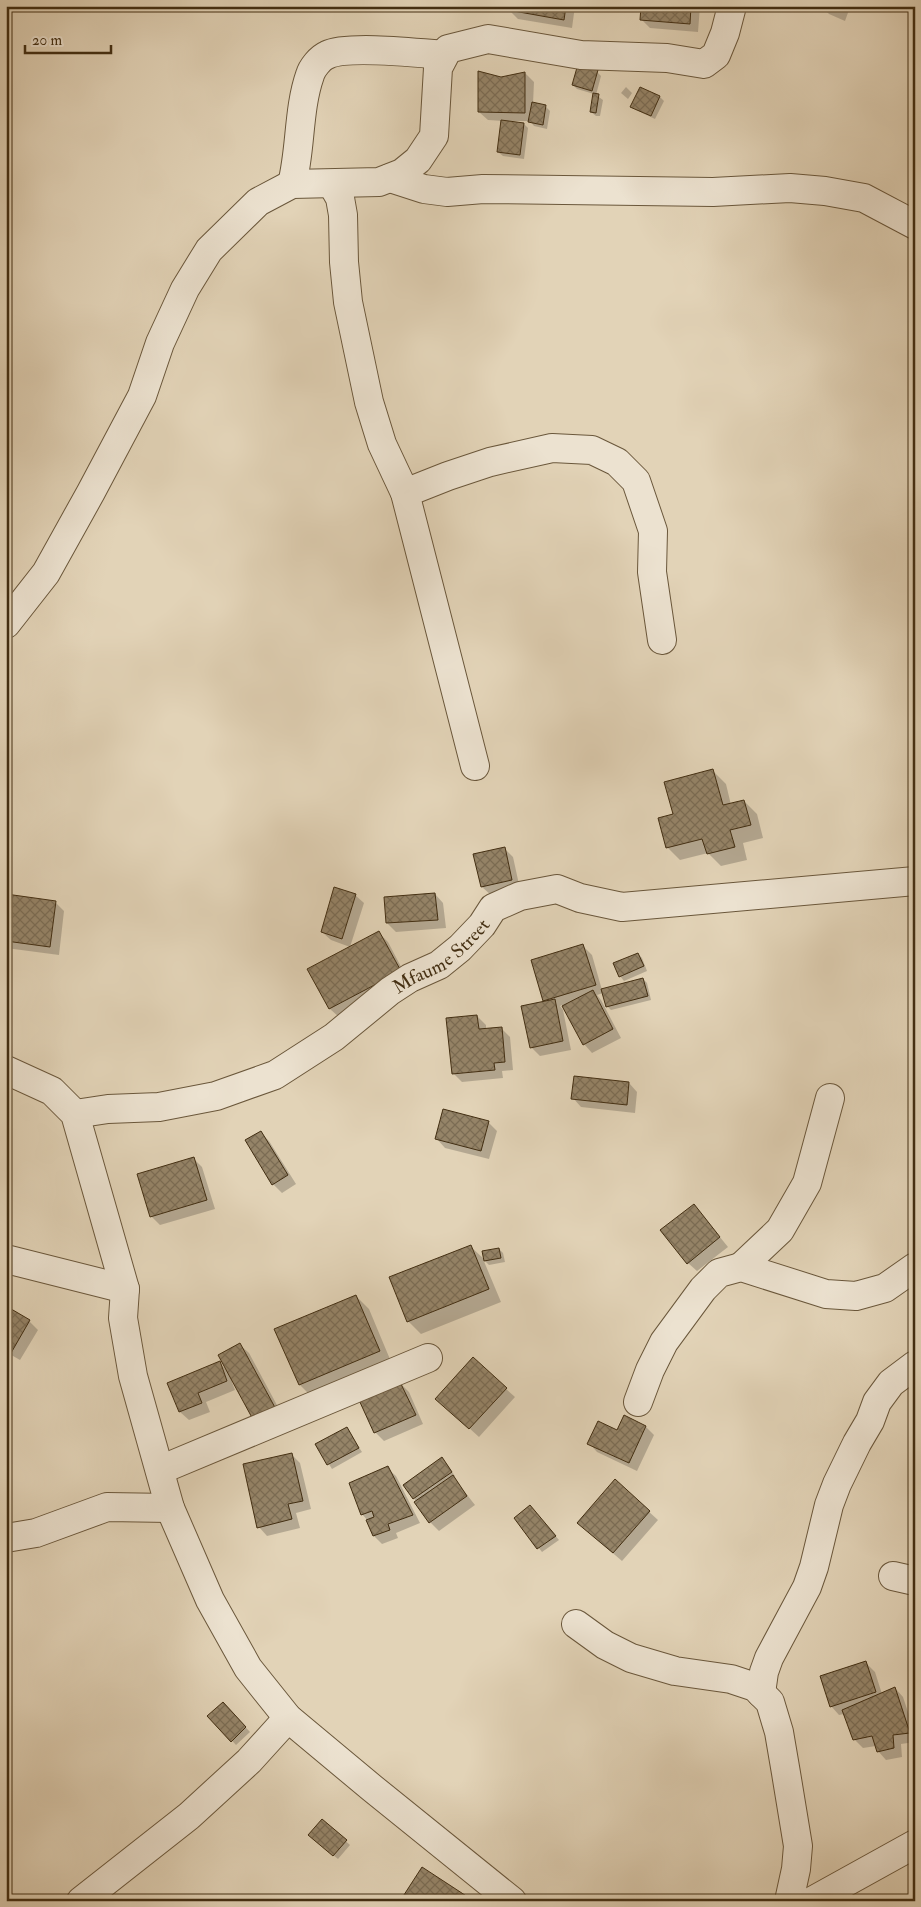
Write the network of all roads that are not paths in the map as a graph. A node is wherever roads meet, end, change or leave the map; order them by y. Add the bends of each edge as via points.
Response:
1 (732, 6) edge
2 (444, 55) junction
3 (390, 178) junction
4 (292, 184) junction
5 (332, 184) junction
6 (915, 225) edge
7 (405, 493) junction
8 (6, 624) edge
9 (662, 640) dead end
10 (475, 766) dead end
11 (915, 881) edge
12 (6, 1070) edge
13 (830, 1098) dead end
14 (75, 1114) junction
15 (6, 1259) edge
16 (742, 1267) junction
17 (915, 1267) edge
18 (125, 1289) junction
19 (428, 1358) dead end
20 (915, 1365) edge
21 (638, 1402) dead end
22 (160, 1470) junction
23 (170, 1508) junction
24 (6, 1538) edge
25 (576, 1624) dead end
26 (761, 1693) junction
27 (288, 1718) junction
28 (915, 1844) edge
29 (81, 1901) edge
30 (512, 1901) edge
31 (789, 1901) edge
32 (812, 1901) edge

1 - 2 street via 716,55 704,64 667,58 581,55 488,39 448,49
2 - 3 street via 438,68 434,136 418,160
2 - 4 street via 340,51 325,56 310,73
3 - 5 street via 379,182
3 - 6 street via 424,189 447,192 483,189 713,192 790,188 825,191 864,198
4 - 5 street
4 - 8 street via 258,202 209,250 185,289 160,343 142,396 91,492 46,573
5 - 7 street via 340,198 343,215 348,302 369,402 382,444
7 - 9 street via 490,462 552,448 592,450 617,462 636,481 653,531 652,572
7 - 10 street
11 - 14 street, Mfaume Street via 622,907 557,890 520,896 493,908 460,948 439,964 390,991 334,1037 275,1075 216,1096 159,1108 108,1109
12 - 14 street via 52,1091
13 - 16 street via 807,1183 780,1230
14 - 18 street
15 - 18 street
16 - 17 street via 826,1294 856,1296 885,1288
16 - 21 street via 719,1273 703,1289 664,1342
18 - 22 street via 123,1318 133,1376
19 - 22 street
20 - 26 street via 891,1383 877,1402 837,1484 807,1587 769,1658
22 - 23 street
23 - 24 street via 107,1507 36,1533
23 - 27 street via 210,1600 248,1668
25 - 26 street via 605,1645 631,1658 675,1670 731,1679 755,1687
26 - 31 street via 770,1702 779,1732 798,1846
27 - 29 street via 249,1761 189,1816
27 - 30 street
28 - 32 street

